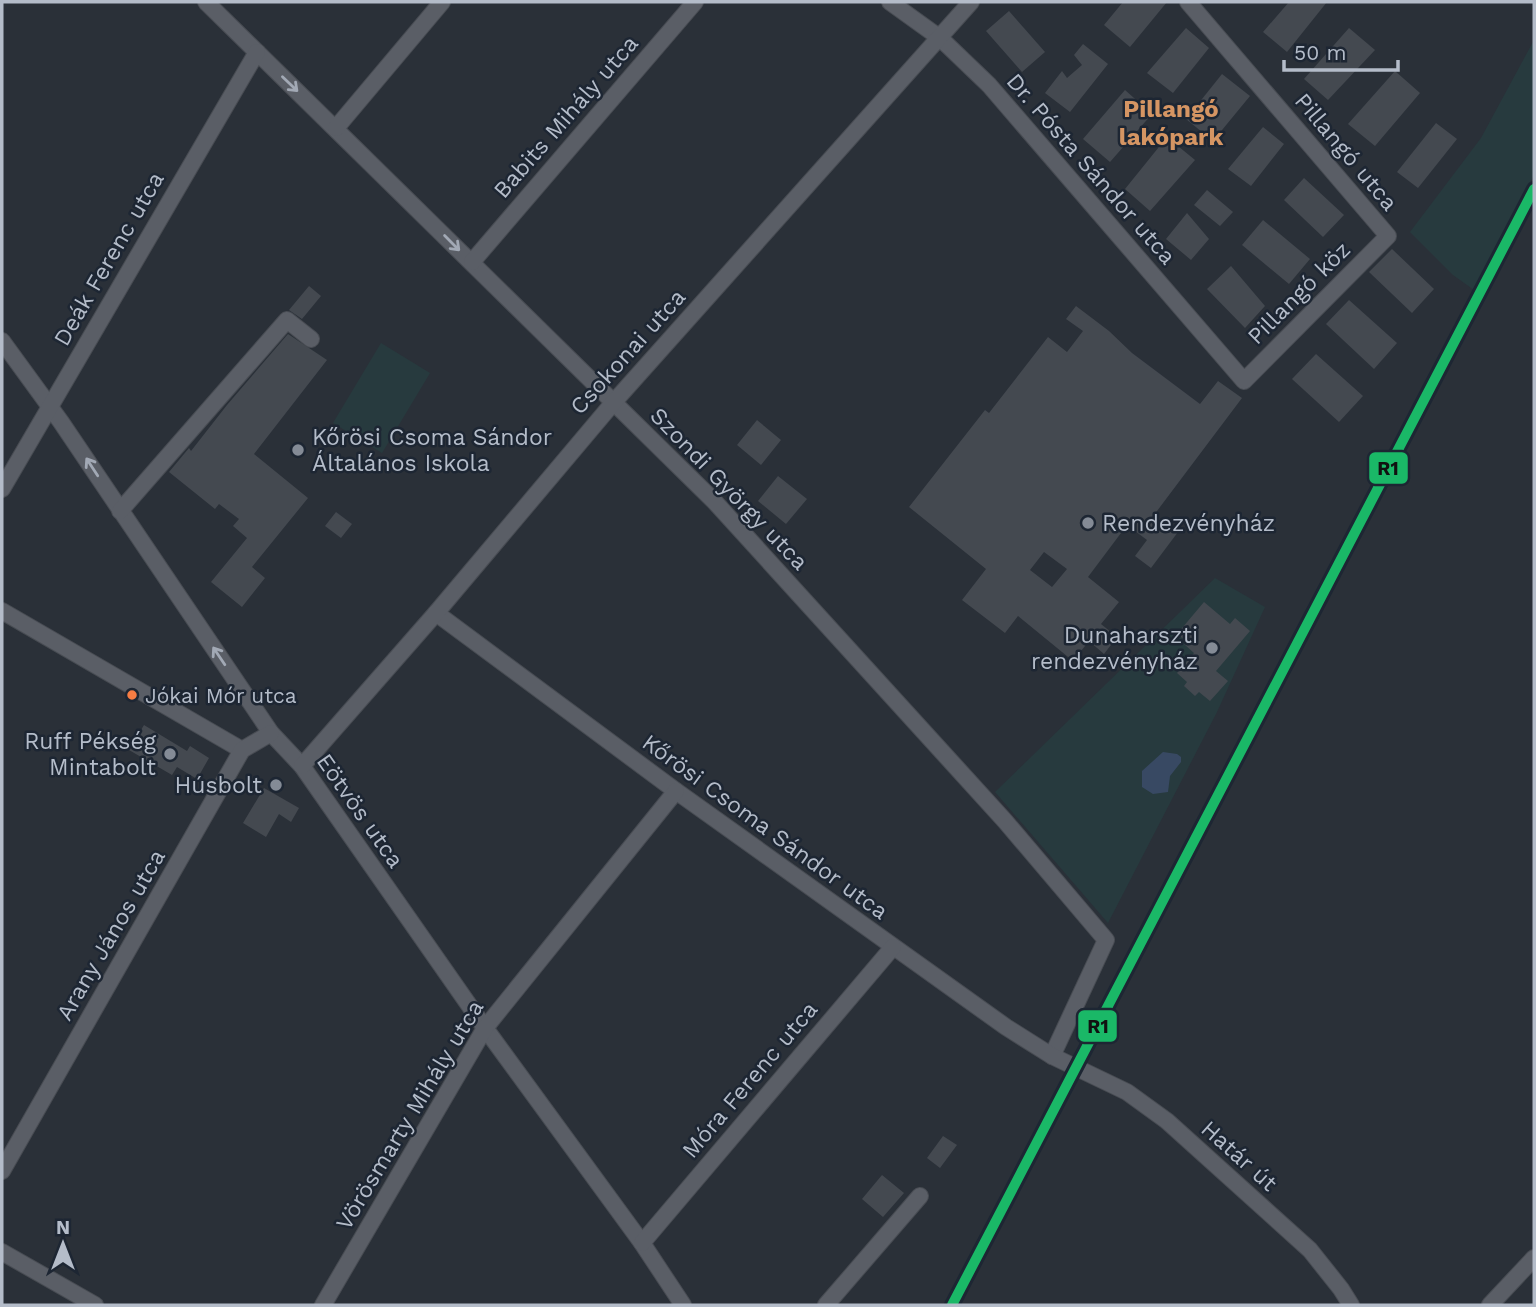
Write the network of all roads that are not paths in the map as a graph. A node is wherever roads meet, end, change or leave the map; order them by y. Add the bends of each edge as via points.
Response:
1 (205, 2) edge
2 (442, 2) edge
3 (695, 2) edge
4 (890, 2) edge
5 (971, 2) edge
6 (1188, 2) edge
7 (940, 38) junction
8 (257, 52) junction
9 (336, 128) junction
10 (1388, 236) joint
11 (472, 262) junction
12 (311, 339) dead end
13 (2, 341) edge
14 (1244, 382) joint
15 (613, 403) junction
16 (49, 407) junction
17 (2, 489) edge
18 (120, 511) junction
19 (2, 611) edge
20 (436, 613) junction
21 (271, 733) junction
22 (242, 750) junction
23 (302, 766) junction
24 (676, 791) junction
25 (893, 947) junction
26 (485, 1028) junction
27 (1052, 1056) junction
28 (1074, 1068) joint
29 (2, 1171) edge
30 (920, 1196) dead end
31 (642, 1242) junction
32 (2, 1252) edge
33 (1534, 1258) edge
34 (95, 1305) edge
35 (323, 1305) edge
36 (683, 1305) edge
37 (826, 1305) edge
38 (1351, 1305) edge
39 (1490, 1305) edge

1 - 8 street, Szondi György utca
2 - 9 street
3 - 11 street, Babits Mihály utca
4 - 7 street, Dr. Pósta Sándor utca
5 - 7 street, Csokonai utca
6 - 10 street, Pillangó utca
7 - 14 street, Dr. Pósta Sándor utca via 989,85
7 - 15 street, Csokonai utca
8 -> 9 street, Szondi György utca
8 - 16 street, Deák Ferenc utca
9 -> 11 street, Szondi György utca
10 - 14 street, Pillangó köz
11 - 15 street, Szondi György utca
12 - 18 street via 287,320
13 - 16 street, Eötvös utca
15 - 20 street, Csokonai utca
15 - 27 street, Szondi György utca via 715,501 1005,821 1106,940
16 - 17 street, Deák Ferenc utca
18 -> 16 street, Eötvös utca
21 -> 18 street, Eötvös utca
19 - 22 street
20 - 23 street, Csokonai utca
20 - 24 street, Kőrösi Csoma Sándor utca
21 - 22 street, Arany János utca
21 - 23 street, Eötvös utca
22 - 29 street, Arany János utca
23 - 26 street, Eötvös utca
24 - 25 street, Kőrösi Csoma Sándor utca
24 - 26 street, Vörösmarty Mihály utca
25 - 27 street, Kőrösi Csoma Sándor utca
25 - 31 street, Móra Ferenc utca
26 - 31 street, Eötvös utca
26 - 35 street, Vörösmarty Mihály utca
27 - 28 street, Kőrösi Csoma Sándor utca
28 - 38 street, Határ út via 1127,1093 1167,1121 1310,1250
30 - 37 street
31 - 36 street, Eötvös utca
32 - 34 street
33 - 39 street

